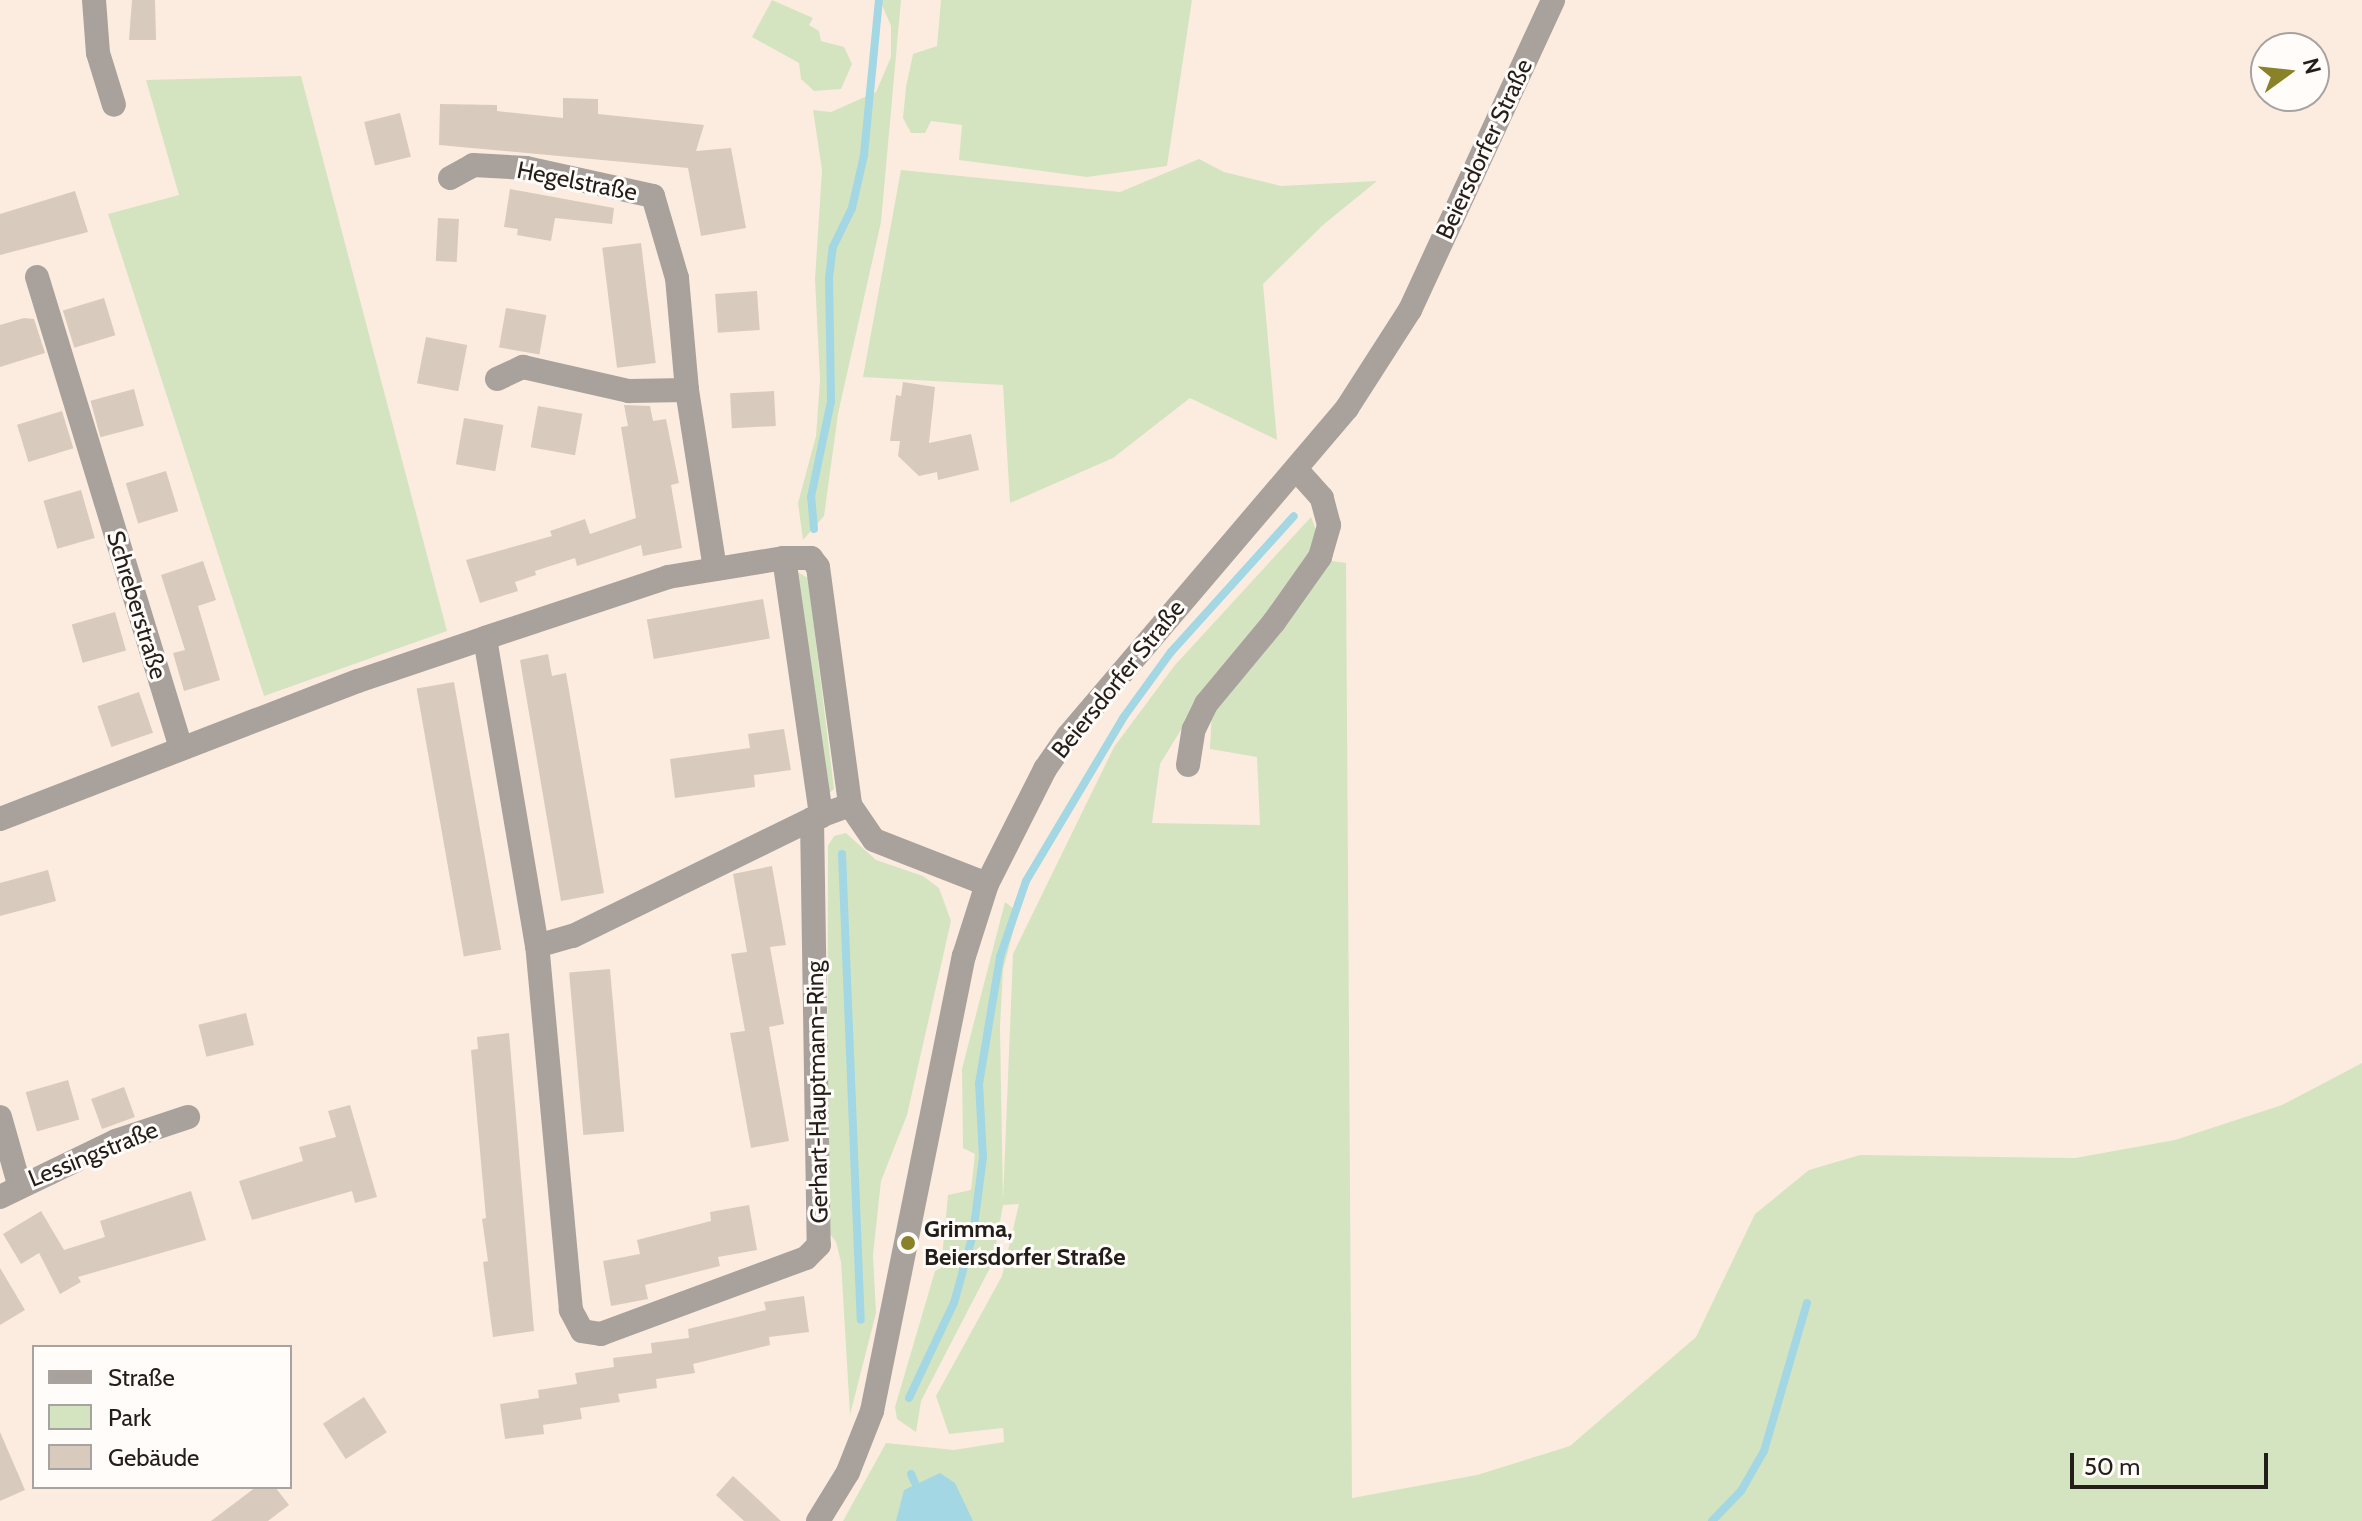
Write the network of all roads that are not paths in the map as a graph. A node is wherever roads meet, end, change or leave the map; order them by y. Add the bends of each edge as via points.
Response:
1 (94, 0) edge
2 (1553, 0) edge
3 (114, 105) dead end
4 (450, 178) dead end
5 (37, 277) dead end
6 (497, 379) dead end
7 (687, 390) junction
8 (1296, 469) junction
9 (784, 558) junction
10 (715, 569) junction
11 (485, 638) junction
12 (181, 748) junction
13 (1188, 765) dead end
14 (850, 805) junction
15 (816, 818) junction
16 (0, 819) edge
17 (987, 884) junction
18 (537, 946) junction
19 (0, 1117) edge
20 (188, 1117) dead end
21 (9, 1190) edge
22 (818, 1521) edge

1 - 3 street via 98,53
2 - 8 street, Beiersdorfer Straße via 1410,310 1347,408
4 - 7 street, Hegelstraße via 473,165 526,168 653,196 677,278
5 - 12 street, Schreberstraße
6 - 7 street via 523,367 629,391
7 - 10 street, Hegelstraße
8 - 13 street via 1322,498 1329,525 1320,557 1206,704 1194,729
8 - 17 street, Beiersdorfer Straße via 1093,702 1045,769
9 - 10 street
9 - 14 street via 811,558 818,567
9 - 15 street
10 - 11 street via 668,577
11 - 12 street
11 - 18 street, Gerhart-Hauptmann-Ring
12 - 16 street
14 - 15 street
14 - 17 street via 874,840
15 - 18 street via 573,936
15 - 18 street, Gerhart-Hauptmann-Ring via 819,1245 806,1258 601,1334 582,1331 571,1310
17 - 22 street, Beiersdorfer Straße via 964,956 872,1411 848,1472
19 - 21 street
20 - 21 street, Lessingstraße via 116,1141

